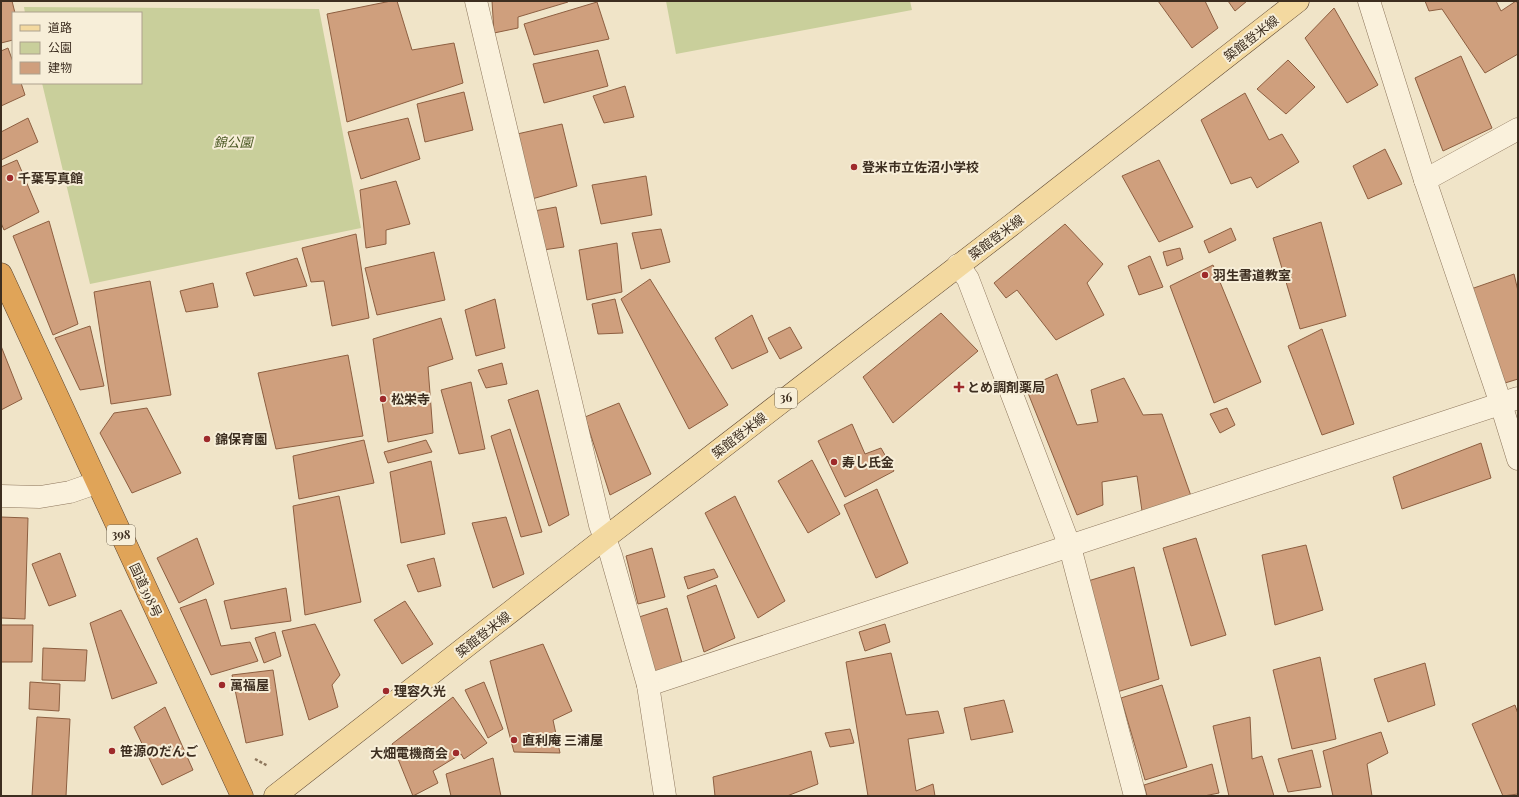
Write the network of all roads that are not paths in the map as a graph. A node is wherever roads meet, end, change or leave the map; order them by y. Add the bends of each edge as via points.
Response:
1 (476, 1) edge
2 (1298, 1) edge
3 (1369, 1) edge
4 (1518, 129) edge
5 (1424, 180) junction
6 (958, 265) junction
7 (1, 274) edge
8 (1509, 401) edge
9 (1518, 459) edge
10 (96, 483) junction
11 (1, 496) edge
12 (605, 538) junction
13 (1070, 546) junction
14 (648, 685) junction
15 (242, 796) edge
16 (275, 796) edge
17 (665, 796) edge
18 (1135, 796) edge

1 - 12 street
2 - 6 main road, 築館登米線 / 36
3 - 5 street
4 - 5 street
5 - 8 street
6 - 12 main road, 築館登米線 / 36
6 - 13 street via 968,279
7 - 10 highway, 国道398号 / 398
8 - 9 street
8 - 13 street
10 - 11 street via 70,492 40,497
10 - 15 highway, 国道398号 / 398
12 - 14 street
12 - 16 main road, 築館登米線 / 36
13 - 14 street
13 - 18 street
14 - 17 street

